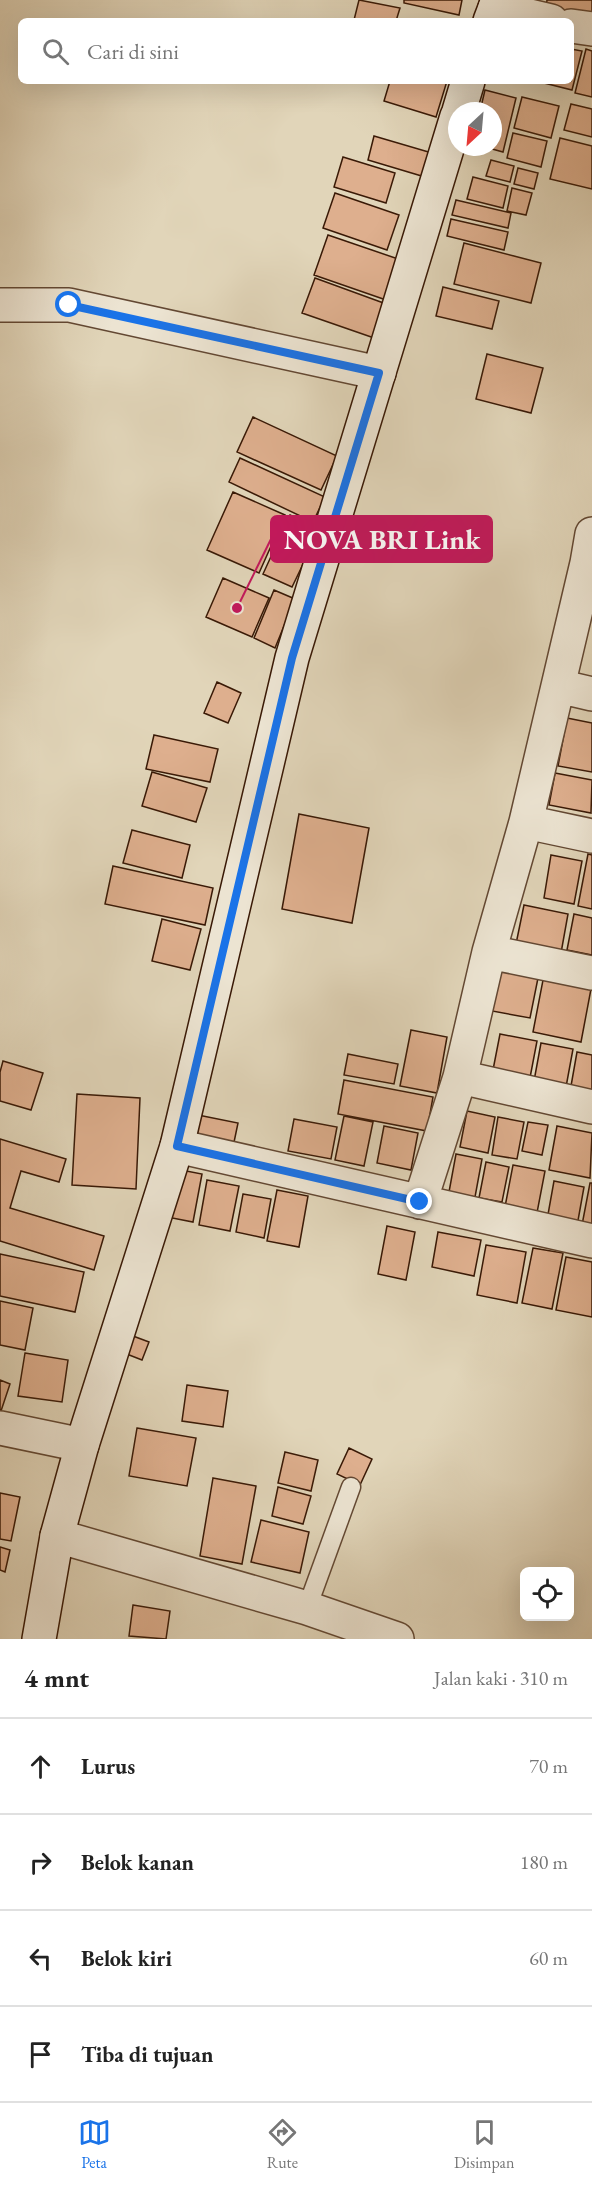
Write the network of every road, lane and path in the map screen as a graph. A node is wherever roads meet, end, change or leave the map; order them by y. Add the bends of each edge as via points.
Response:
1 (494, 10) edge
2 (535, 18) edge
3 (574, 26) edge
4 (592, 29) edge
5 (467, 84) edge
6 (462, 102) edge
7 (448, 146) edge
8 (0, 304) edge
9 (379, 373) junction
10 (590, 554) edge
11 (558, 687) junction
12 (592, 694) edge
13 (526, 822) junction
14 (592, 836) edge
15 (489, 952) junction
16 (592, 973) edge
17 (460, 1077) junction
18 (592, 1107) edge
19 (177, 1146) junction
20 (420, 1202) junction
21 (592, 1241) edge
22 (0, 1428) edge
23 (82, 1445) junction
24 (351, 1487) dead end
25 (57, 1536) junction
26 (307, 1608) junction
27 (39, 1639) edge
28 (397, 1639) edge

1 - 2 street
3 - 4 street
5 - 6 street
7 - 9 street
8 - 9 street via 69,305
9 - 19 street via 292,658
10 - 11 street
11 - 12 street
11 - 13 street
13 - 14 street
13 - 15 street
15 - 16 street
15 - 17 street
17 - 18 street
17 - 20 street
19 - 20 street
19 - 23 street
20 - 21 street
22 - 23 street
23 - 25 street
24 - 26 lane
25 - 26 street
25 - 27 street
26 - 28 street

